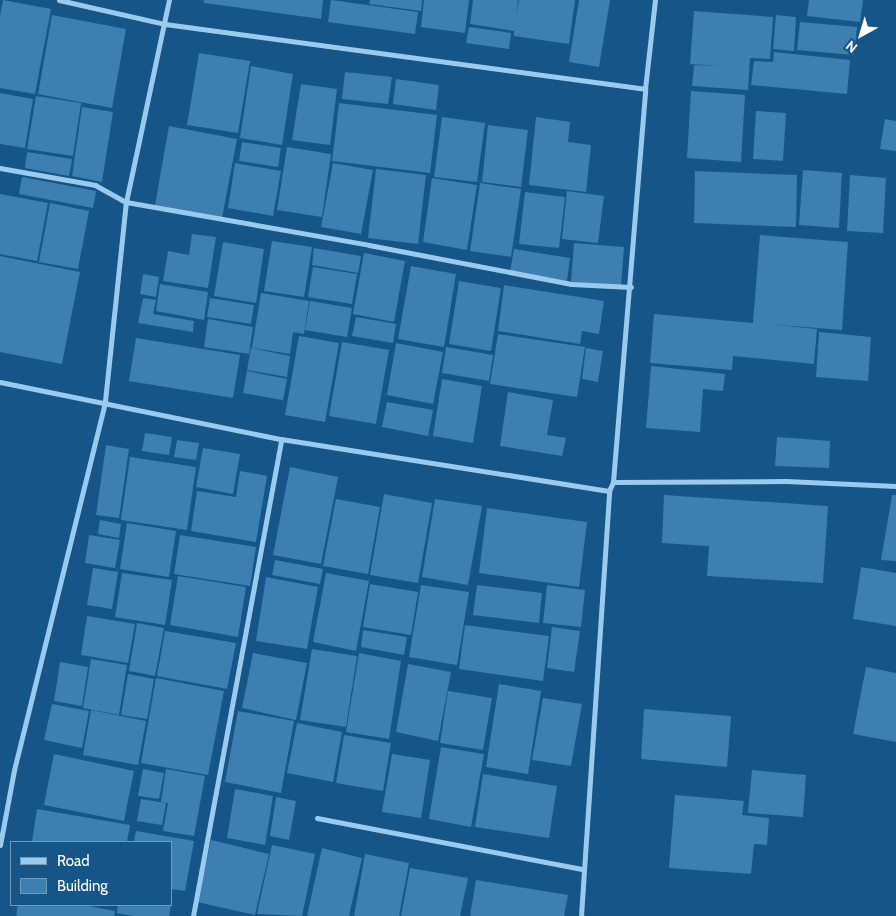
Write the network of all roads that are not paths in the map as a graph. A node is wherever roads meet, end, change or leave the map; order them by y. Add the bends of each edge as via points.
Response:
1 (59, 0) edge
2 (169, 0) edge
3 (655, 0) edge
4 (165, 24) junction
5 (645, 89) junction
6 (0, 168) edge
7 (126, 202) junction
8 (631, 287) junction
9 (0, 382) edge
10 (105, 401) junction
11 (281, 438) junction
12 (614, 482) junction
13 (896, 486) edge
14 (609, 491) junction
15 (317, 818) dead end
16 (0, 845) edge
17 (583, 869) junction
18 (193, 916) edge
19 (581, 916) edge

1 - 4 street
2 - 4 street
3 - 5 street
4 - 5 street
4 - 7 street
5 - 8 street
6 - 7 street via 95,186
7 - 8 street via 369,244 571,284
7 - 10 street
8 - 12 street
9 - 10 street
10 - 11 street
10 - 16 street via 14,770
11 - 14 street
11 - 18 street
12 - 13 street via 786,481
12 - 14 street
14 - 17 street
15 - 17 street
17 - 19 street

